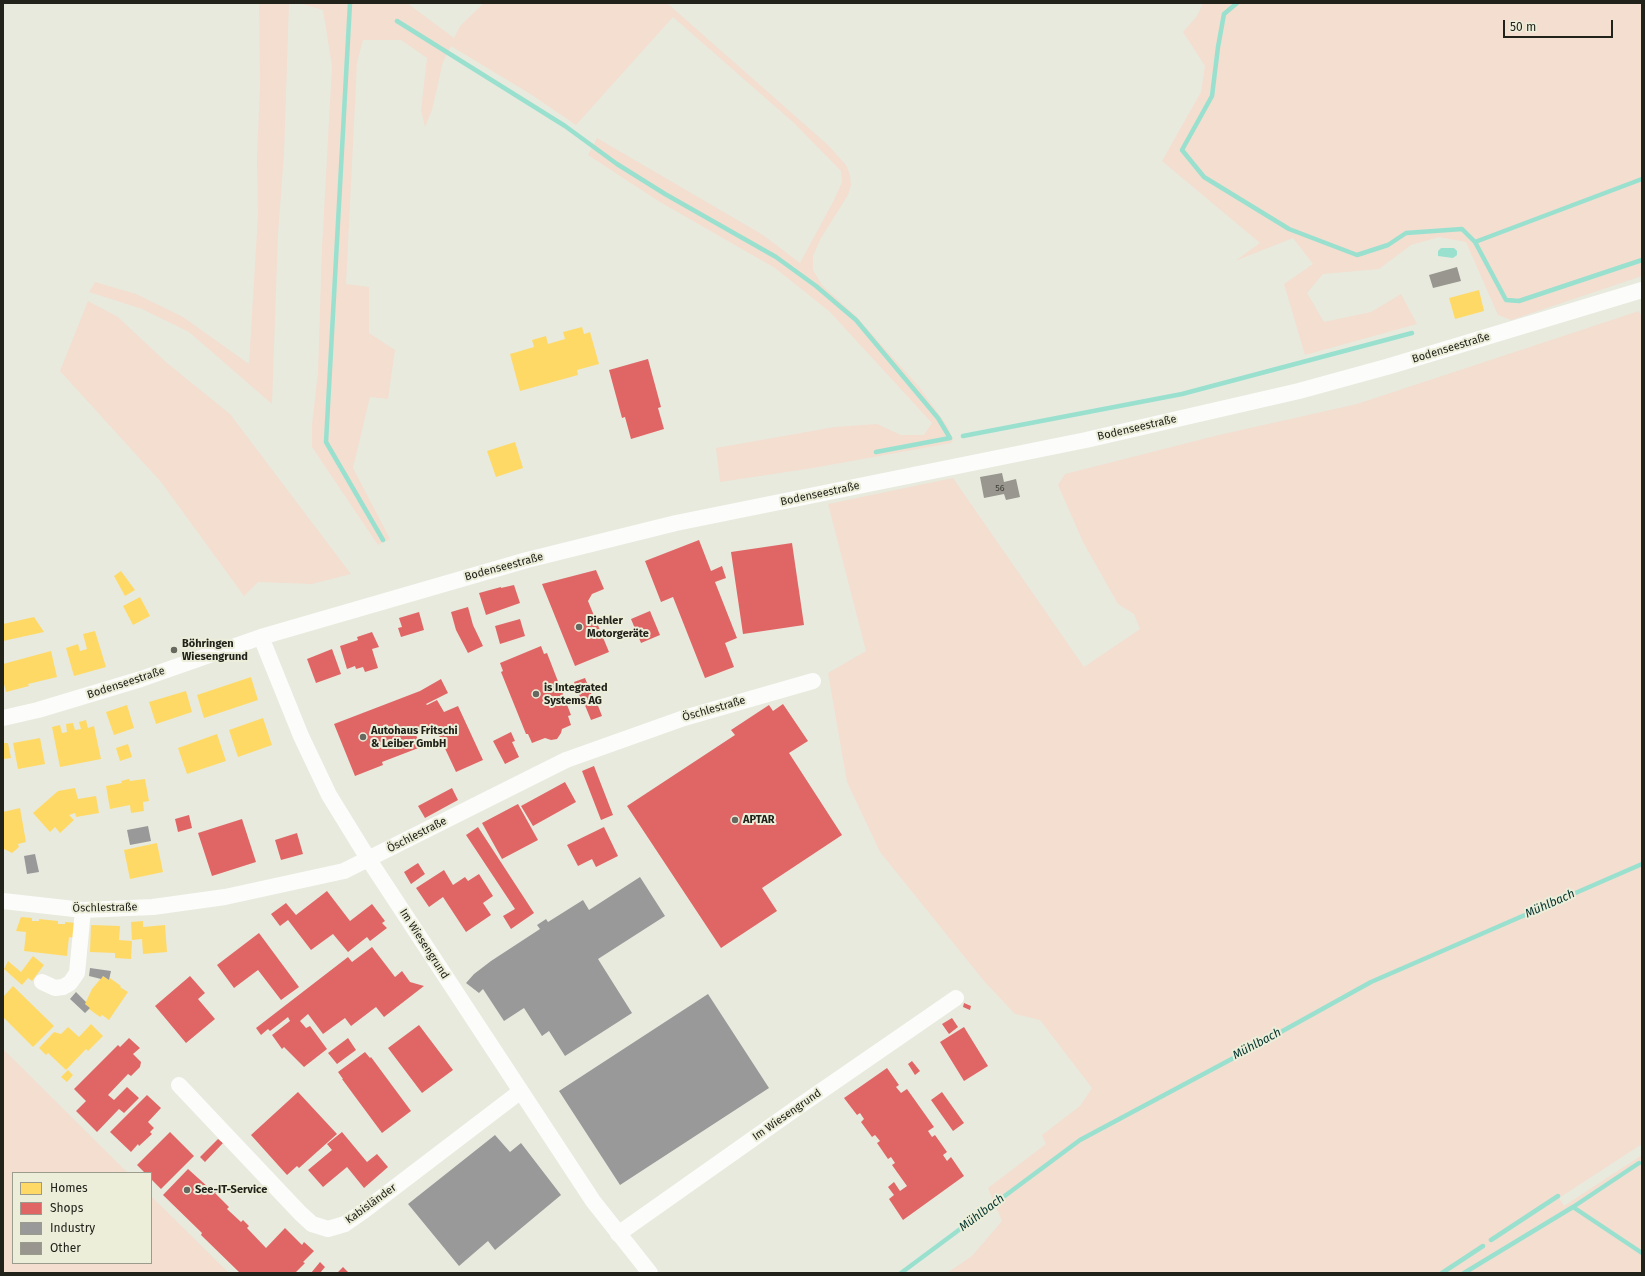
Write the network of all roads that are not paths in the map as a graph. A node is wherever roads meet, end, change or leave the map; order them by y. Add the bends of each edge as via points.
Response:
1 (1642, 290) edge
2 (261, 637) junction
3 (813, 681) dead end
4 (3, 718) edge
5 (369, 860) junction
6 (3, 901) edge
7 (83, 910) junction
8 (42, 982) dead end
9 (956, 998) dead end
10 (179, 1084) dead end
11 (521, 1090) junction
12 (618, 1234) junction
13 (650, 1273) edge

1 - 2 street, Bodenseestraße via 1397,364 1299,390 1086,440 676,523 528,560
2 - 4 street, Bodenseestraße via 141,679
2 - 5 street, Im Wiesengrund via 301,736 329,795
3 - 5 street, Öschlestraße via 684,718 566,760
5 - 7 street, Öschlestraße via 344,871 225,897 153,907
5 - 11 street, Im Wiesengrund
6 - 7 street, Öschlestraße
7 - 8 street via 77,973 70,983 63,987 55,988
9 - 12 street, Im Wiesengrund
10 - 11 street, Kabisländer via 300,1213 312,1224 328,1229 345,1224 365,1210
11 - 12 street, Im Wiesengrund via 593,1201
12 - 13 street, Im Wiesengrund

